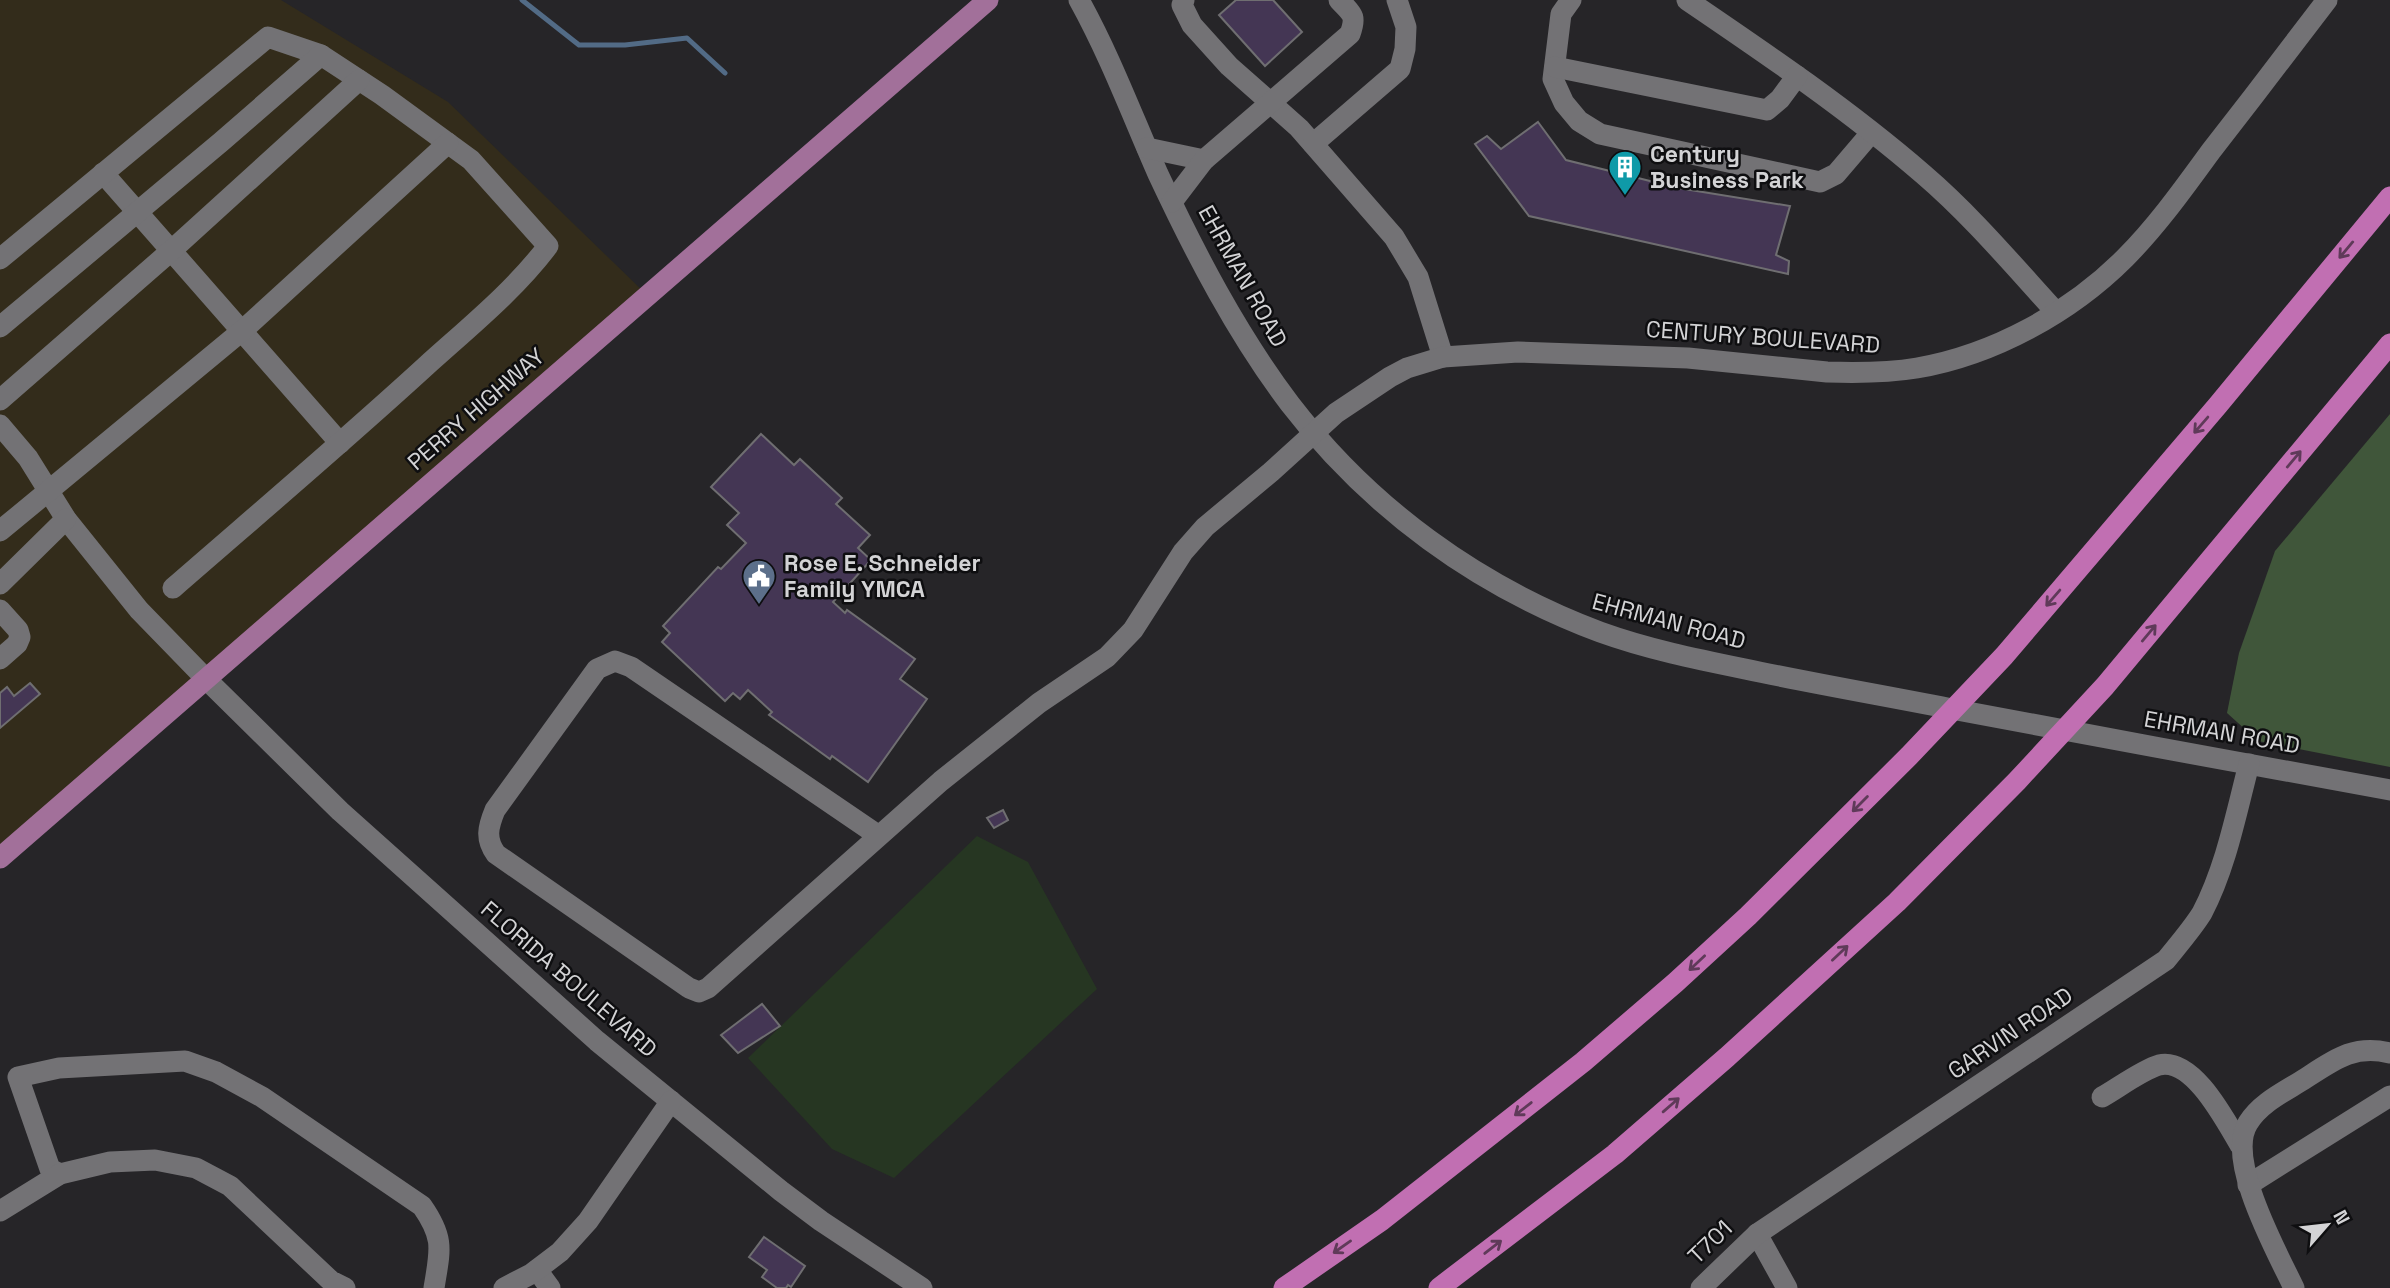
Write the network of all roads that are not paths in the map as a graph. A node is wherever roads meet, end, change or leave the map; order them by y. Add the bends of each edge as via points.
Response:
1 (988, 0) edge
2 (1079, 0) edge
3 (1184, 0) edge
4 (1339, 0) edge
5 (1397, 0) edge
6 (1571, 0) edge
7 (1688, 0) edge
8 (2327, 0) edge
9 (321, 55) junction
10 (1555, 67) junction
11 (1797, 76) junction
12 (359, 80) junction
13 (1270, 104) junction
14 (1871, 133) junction
15 (449, 143) junction
16 (1313, 144) junction
17 (1147, 148) junction
18 (1204, 160) junction
19 (103, 173) junction
20 (2390, 197) edge
21 (1172, 202) junction
22 (138, 211) junction
23 (172, 250) junction
24 (0, 259) edge
25 (2056, 312) junction
26 (0, 327) edge
27 (243, 330) junction
28 (2390, 344) edge
29 (1443, 357) junction
30 (0, 400) edge
31 (0, 425) edge
32 (1314, 433) junction
33 (340, 443) junction
34 (49, 490) junction
35 (66, 519) junction
36 (0, 531) edge
37 (0, 584) edge
38 (173, 588) dead end
39 (0, 610) edge
40 (0, 659) edge
41 (207, 680) junction
42 (2249, 764) junction
43 (2390, 790) edge
44 (879, 836) junction
45 (0, 858) edge
46 (2390, 1053) edge
47 (9, 1079) edge
48 (2390, 1096) edge
49 (2102, 1097) dead end
50 (671, 1101) junction
51 (2240, 1145) junction
52 (60, 1174) junction
53 (2248, 1185) junction
54 (0, 1211) edge
55 (1756, 1234) junction
56 (537, 1270) junction
57 (345, 1288) edge
58 (434, 1288) edge
59 (505, 1288) edge
60 (550, 1288) edge
61 (922, 1288) edge
62 (1284, 1288) edge
63 (1439, 1288) edge
64 (1701, 1288) edge
65 (1787, 1288) edge
66 (2294, 1288) edge

1 - 41 main road, PERRY HIGHWAY
2 - 17 street, EHRMAN ROAD via 1107,52
3 - 13 street via 1192,25
4 - 13 street via 1355,21 1350,34
5 - 16 street via 1406,27 1400,69
6 - 10 street via 1560,14
7 - 11 street
8 - 25 street, CENTURY BOULEVARD via 2143,239 2103,278
9 - 12 street
9 - 19 street via 268,37
9 - 22 street
10 - 11 street via 1767,110
10 - 14 street via 1553,79 1564,103 1579,121 1600,134 1820,182 1836,174
11 - 14 street
12 - 15 street
12 - 23 street
13 - 16 street
13 - 18 street
14 - 25 street via 1924,175
15 - 27 street
15 - 33 street via 471,160 548,246 531,268
16 - 29 street via 1394,237 1418,277
17 - 18 street
17 - 21 street, EHRMAN ROAD
18 - 21 street
19 - 22 street
19 - 24 street
20 -> 62 highway via 2004,656 1748,916 1593,1053 1382,1220
21 - 32 street, EHRMAN ROAD via 1255,352
22 - 23 street
22 - 26 street
23 - 27 street
23 - 30 street
25 - 29 street, CENTURY BOULEVARD via 1977,352 1888,372 1827,372 1639,356 1518,352
27 - 33 street
27 - 34 street
63 -> 28 highway via 1615,1154 1897,902 2105,686
29 - 32 street, CENTURY BOULEVARD via 1390,377
31 - 34 street, FLORIDA BOULEVARD
32 - 42 street, EHRMAN ROAD via 1364,488 1439,548 1518,596 1603,633 1786,678
32 - 44 street, CENTURY BOULEVARD via 1192,539 1146,613 1107,657 1006,729
33 - 38 street
34 - 35 street, FLORIDA BOULEVARD
34 - 36 street
35 - 37 street
35 - 41 street, FLORIDA BOULEVARD via 139,610
39 - 40 street via 20,637
41 - 45 main road, PERRY HIGHWAY
41 - 50 street, FLORIDA BOULEVARD via 383,851
42 - 43 street, EHRMAN ROAD
42 - 55 street, GARVIN ROAD via 2216,882 2201,914 2166,960
44 - 44 street, CENTURY BOULEVARD via 631,667 615,661 597,669 495,810 488,832 496,854 699,992
46 - 51 street via 2353,1051 2330,1062 2261,1107 2247,1125
47 - 52 street via 50,1168
47 - 58 street via 59,1068 185,1061 216,1072 262,1097 422,1206 437,1227 440,1252
48 - 53 street
49 - 51 street via 2158,1065 2174,1064 2193,1077 2214,1102
50 - 56 street via 588,1221
50 - 61 street, FLORIDA BOULEVARD via 811,1214
51 - 53 street
52 - 54 street
52 - 57 street via 110,1162 155,1160 196,1168 230,1186 331,1281
53 - 66 street
55 - 64 street, T701
55 - 65 street
56 - 59 street
56 - 60 street

